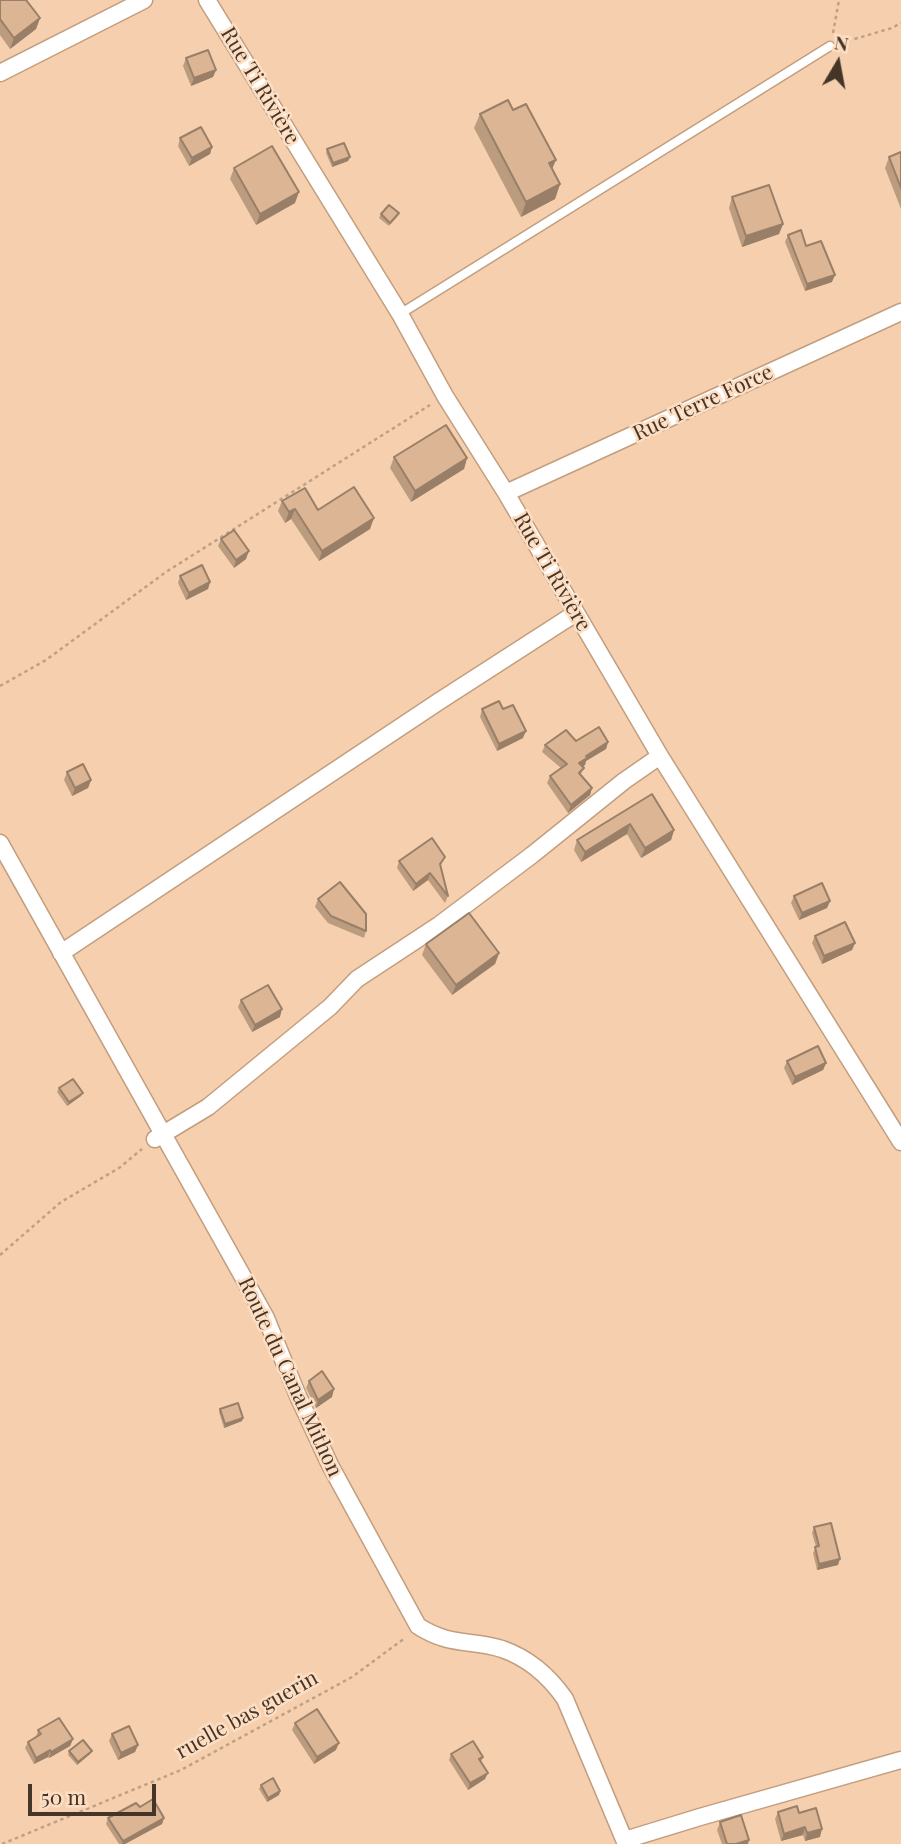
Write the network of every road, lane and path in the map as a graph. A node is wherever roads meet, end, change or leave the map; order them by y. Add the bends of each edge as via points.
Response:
1 (144, 0) edge
2 (207, 0) edge
3 (839, 0) edge
4 (901, 23) edge
5 (830, 46) junction
6 (0, 73) edge
7 (901, 313) edge
8 (400, 314) junction
9 (445, 396) junction
10 (506, 493) junction
11 (576, 613) junction
12 (0, 686) edge
13 (660, 756) junction
14 (0, 844) edge
15 (61, 953) junction
16 (157, 1137) junction
17 (901, 1142) edge
18 (0, 1255) edge
19 (418, 1626) junction
20 (901, 1760) edge
21 (625, 1842) edge
22 (2, 1844) edge

1 - 6 street
2 - 8 street, Rue Ti Rivière
3 - 5 path
4 - 5 path
5 - 8 lane
7 - 10 street, Rue Terre Force
8 - 9 street, Rue Ti Rivière
9 - 10 street, Rue Ti Rivière
9 - 12 path via 166,572 46,660
10 - 11 street, Rue Ti Rivière
11 - 13 street, Rue Ti Rivière
11 - 15 street
13 - 16 street via 439,925 357,979 330,1007 208,1107
13 - 17 street, Rue Ti Rivière
14 - 15 street, Route du Canal Mithon
15 - 16 street, Route du Canal Mithon
16 - 18 path via 119,1168 61,1202
16 - 19 street, Route du Canal Mithon via 266,1318 330,1465
19 - 21 street via 455,1642 500,1648 522,1658 554,1684 565,1699
19 - 22 path, ruelle bas guerin via 352,1676 181,1770
20 - 21 street via 700,1816

